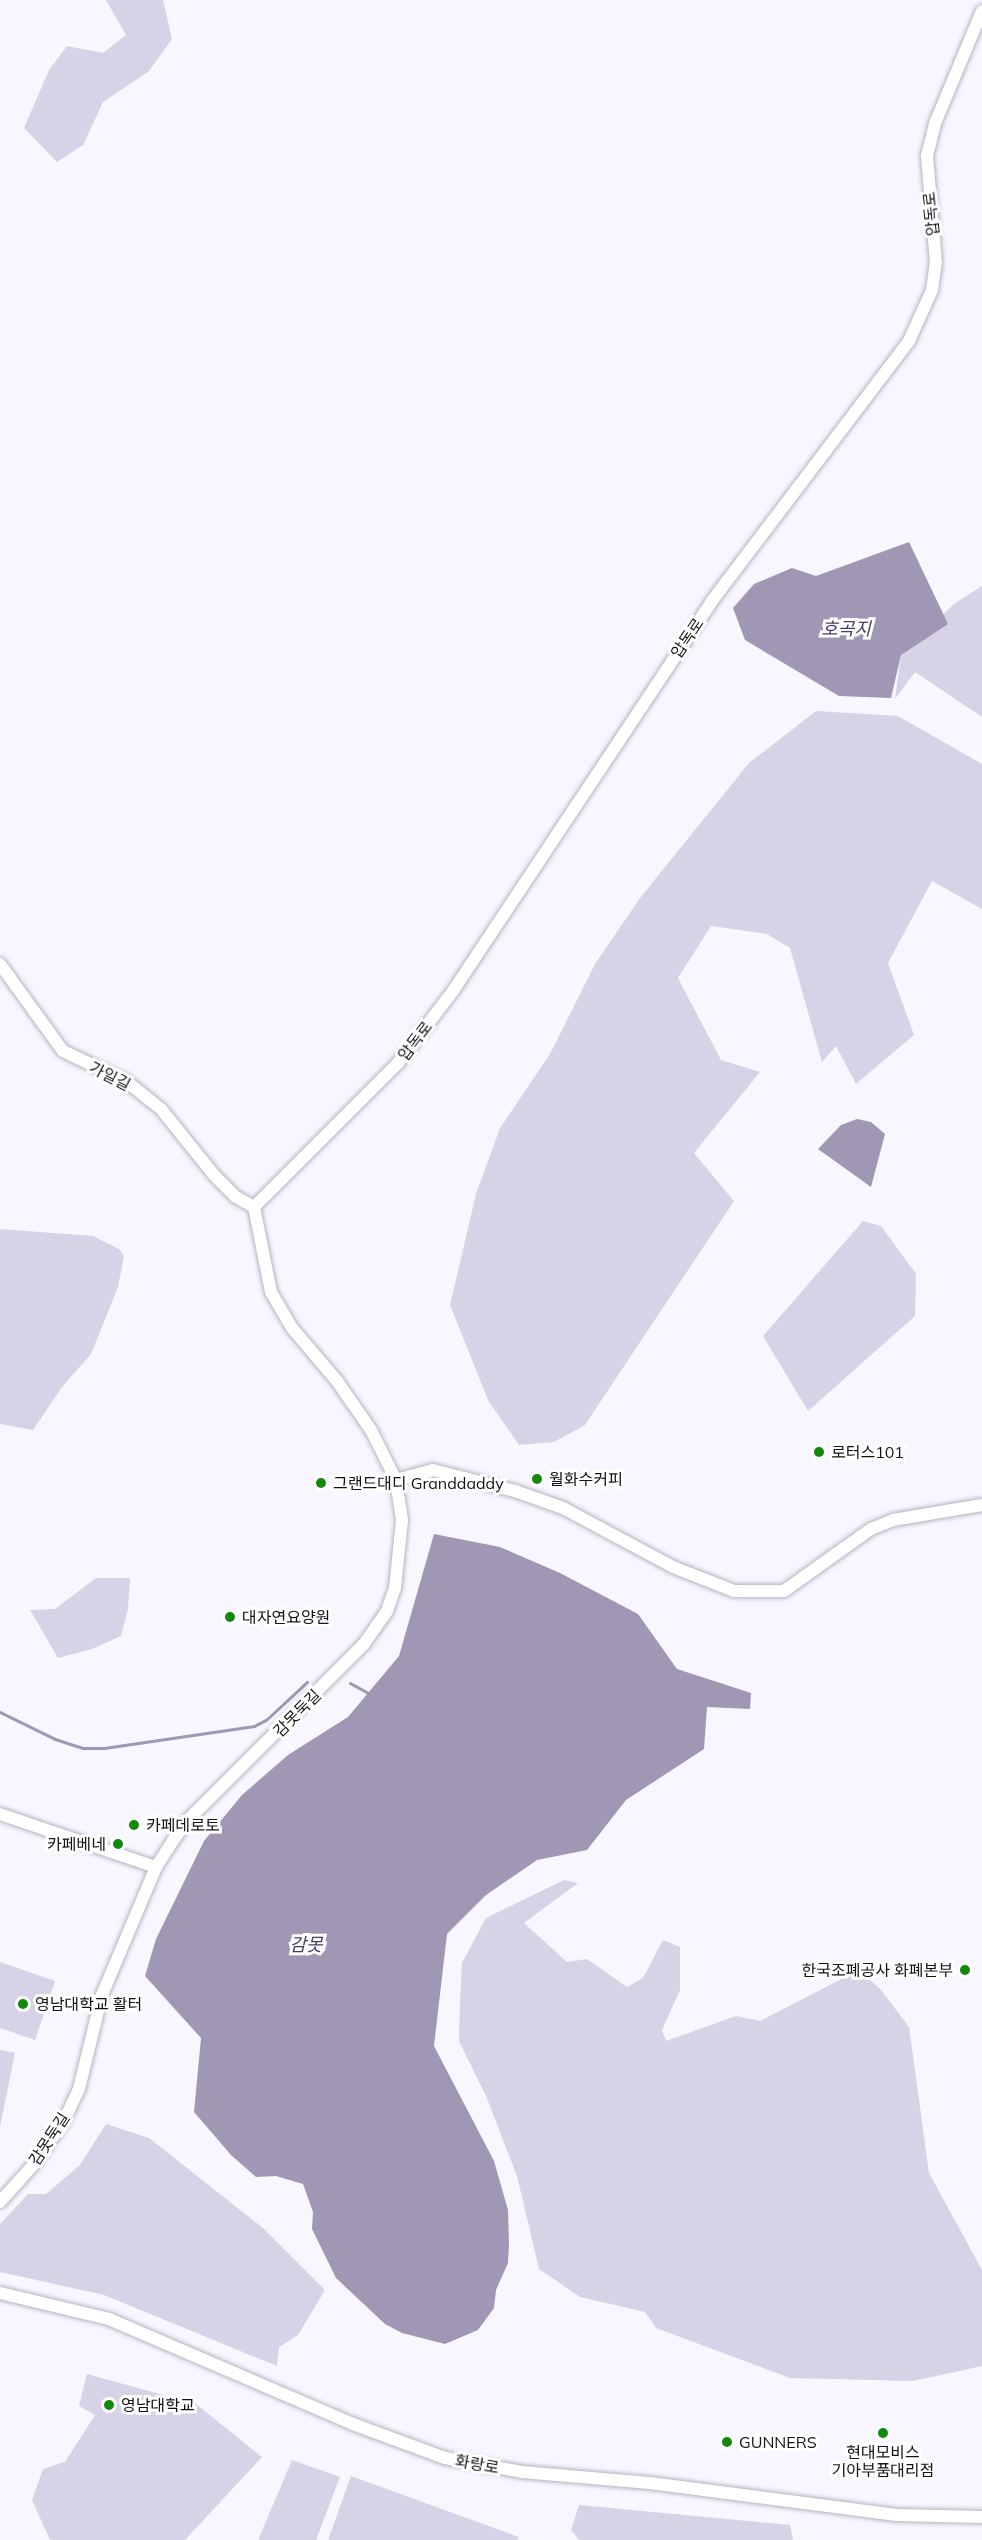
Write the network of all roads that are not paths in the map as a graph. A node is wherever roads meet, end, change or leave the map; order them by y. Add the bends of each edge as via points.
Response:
1 (982, 11) edge
2 (0, 964) edge
3 (254, 1207) junction
4 (396, 1480) junction
5 (982, 1505) edge
6 (0, 1814) edge
7 (156, 1867) junction
8 (0, 2202) edge
9 (0, 2293) edge
10 (982, 2517) edge

1 - 3 street, 압독로 via 936,121 927,156 936,263 932,290 909,341 711,602 446,1000 398,1063
2 - 3 street, 가일길 via 63,1051 126,1082 161,1109 214,1175 236,1197
3 - 4 street, 감못둑길 via 271,1292 292,1328 337,1381 371,1430
4 - 5 street via 433,1470 515,1491 563,1508 673,1567 734,1591 784,1591 871,1529 892,1520
4 - 7 street, 감못둑길 via 402,1520 401,1563 387,1611 338,1672 190,1818
6 - 7 street
7 - 8 street, 감못둑길 via 102,1995 77,2093 34,2164
9 - 10 street, 화랑로 via 109,2319 353,2424 445,2458 522,2472 650,2483 897,2515

